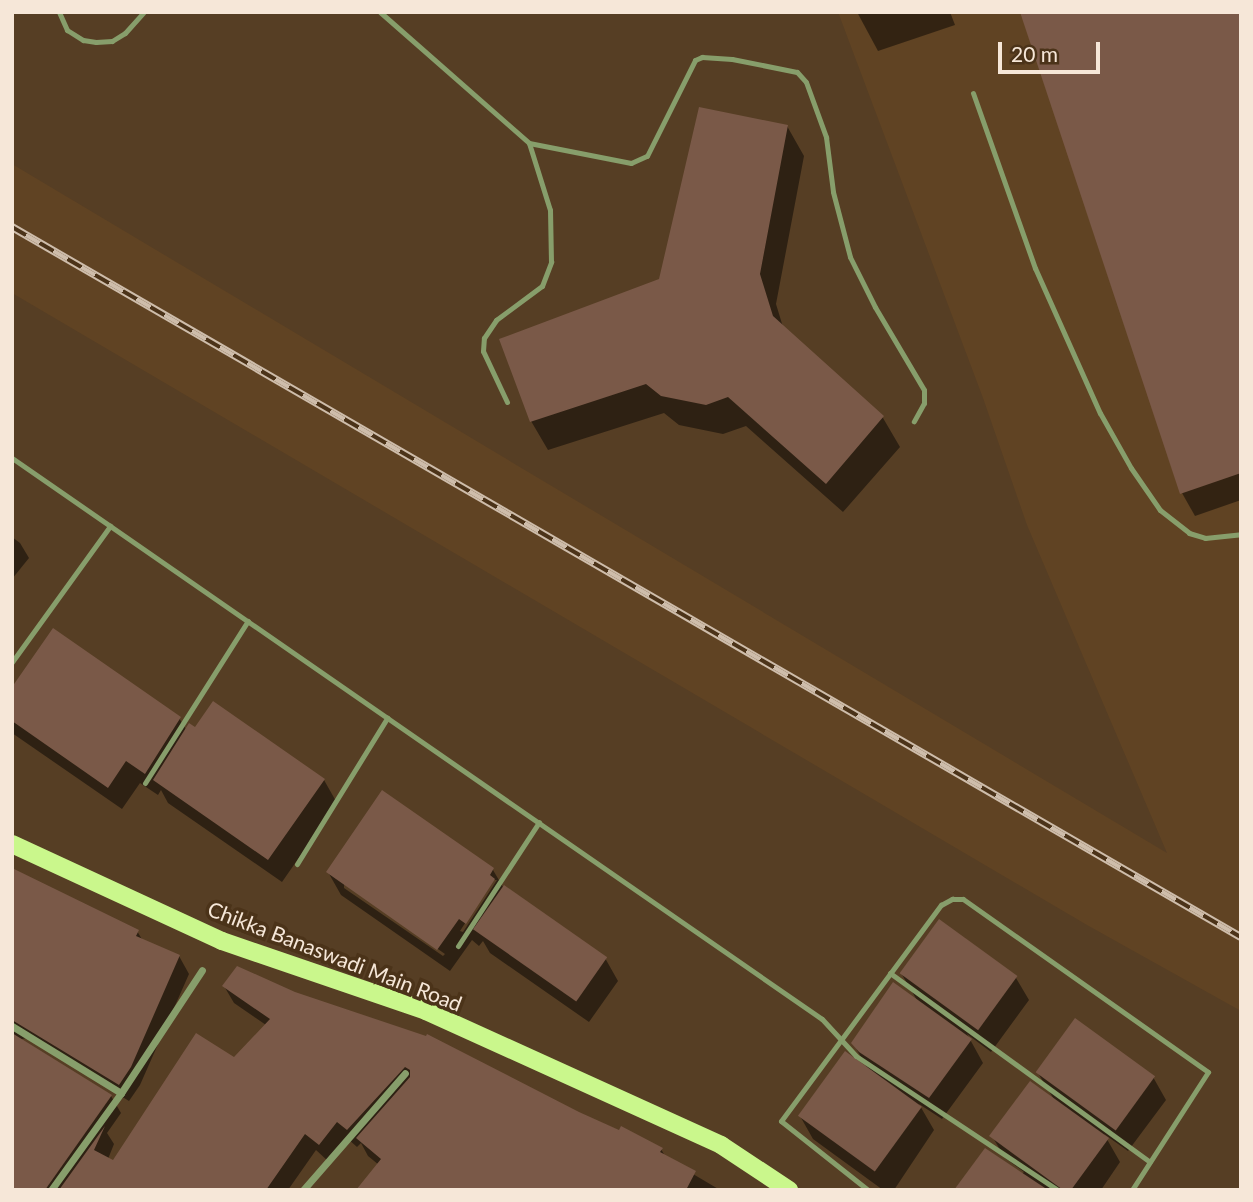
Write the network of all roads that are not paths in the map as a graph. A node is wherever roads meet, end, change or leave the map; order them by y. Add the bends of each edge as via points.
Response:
1 (59, 12) edge
2 (144, 12) edge
3 (380, 12) edge
4 (972, 93) dead end
5 (529, 144) junction
6 (507, 402) dead end
7 (914, 421) dead end
8 (12, 458) edge
9 (110, 526) junction
10 (1241, 534) edge
11 (248, 621) junction
12 (12, 662) edge
13 (387, 718) junction
14 (145, 783) dead end
15 (539, 822) junction
16 (12, 844) edge
17 (297, 864) dead end
18 (458, 946) dead end
19 (202, 970) dead end
20 (890, 973) junction
21 (12, 1026) edge
22 (841, 1040) junction
23 (405, 1073) dead end
24 (121, 1093) junction
25 (1150, 1162) junction
26 (51, 1190) edge
27 (303, 1190) edge
28 (789, 1190) edge
29 (868, 1190) edge
30 (1058, 1190) edge
31 (1132, 1190) edge

1 - 2 lane via 67,30 82,40 96,42 112,41 125,33
3 - 5 lane
4 - 10 lane via 1035,268 1100,413 1131,468 1160,510 1189,533 1205,538
5 - 6 lane via 550,210 551,262 542,286 496,320 484,338 483,351
5 - 7 lane via 631,163 647,156 695,60 732,59 797,72 806,82 823,127 838,219 850,257 924,390 924,404
8 - 9 lane
9 - 11 lane
9 - 12 lane
11 - 13 lane
11 - 14 lane
13 - 15 lane
13 - 17 lane
15 - 18 lane
15 - 22 lane via 822,1019
16 - 28 main road, Chikka Banaswadi Main Road via 222,940 426,1011 722,1145
19 - 24 street
20 - 22 lane
20 - 25 lane
20 - 25 lane via 941,905 963,899 1208,1072
21 - 24 street
22 - 29 lane via 781,1121
22 - 30 lane via 856,1056
23 - 27 street
24 - 26 street
25 - 31 lane

